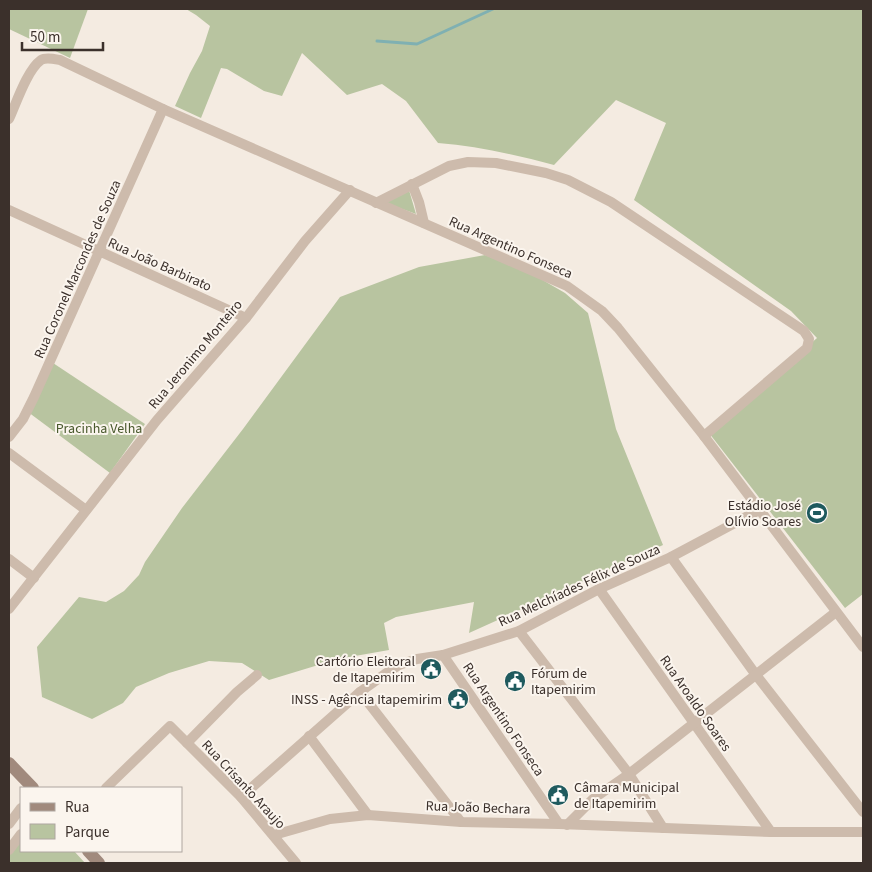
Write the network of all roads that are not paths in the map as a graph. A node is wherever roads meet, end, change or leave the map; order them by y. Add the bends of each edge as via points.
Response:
1 (163, 108) junction
2 (9, 119) edge
3 (412, 184) junction
4 (350, 190) junction
5 (376, 203) junction
6 (9, 210) edge
7 (424, 223) junction
8 (100, 252) junction
9 (246, 318) junction
10 (704, 436) junction
11 (9, 438) edge
12 (9, 453) edge
13 (86, 510) junction
14 (759, 510) junction
15 (671, 557) junction
16 (9, 558) edge
17 (34, 578) junction
18 (599, 589) junction
19 (9, 609) edge
20 (836, 612) junction
21 (520, 631) junction
22 (863, 647) edge
23 (443, 655) junction
24 (257, 675) dead end
25 (756, 675) junction
26 (360, 692) junction
27 (693, 723) junction
28 (309, 736) junction
29 (187, 743) junction
30 (9, 763) edge
31 (629, 774) junction
32 (32, 787) edge
33 (107, 787) edge
34 (241, 797) junction
35 (20, 809) edge
36 (863, 812) edge
37 (368, 814) junction
38 (461, 822) junction
39 (9, 824) edge
40 (563, 824) junction
41 (663, 828) junction
42 (771, 832) junction
43 (863, 832) edge
44 (20, 835) edge
45 (274, 835) junction
46 (9, 850) edge
47 (89, 852) edge
48 (99, 863) edge
49 (296, 863) edge

1 - 2 street, Rua Argentino Fonseca via 60,60 43,59 29,75
1 - 4 street, Rua Argentino Fonseca
1 - 8 street, Rua Coronel Marcondes de Souza
3 - 5 street
3 - 7 street
3 - 10 street via 449,166 479,162 568,180 611,202 804,331 809,339 807,348
4 - 5 street, Rua Argentino Fonseca
4 - 9 street, Rua Jeronimo Monteiro via 305,241
5 - 7 street, Rua Argentino Fonseca
6 - 8 street, Rua João Barbirato
7 - 10 street, Rua Argentino Fonseca via 567,286 585,298 618,328
8 - 9 street, Rua João Barbirato
8 - 11 street, Rua Coronel Marcondes de Souza via 34,397
9 - 13 street, Rua Jeronimo Monteiro via 157,420
10 - 14 street, Rua Argentino Fonseca
12 - 13 street
13 - 17 street, Rua Jeronimo Monteiro
14 - 15 street, Rua Melchíades Félix de Souza
14 - 20 street, Rua Argentino Fonseca
15 - 18 street, Rua Melchíades Félix de Souza
15 - 25 street
16 - 17 street
17 - 19 street, Rua Jeronimo Monteiro
18 - 21 street, Rua Melchíades Félix de Souza
18 - 27 street, Rua Aroaldo Soares
20 - 22 street, Rua Argentino Fonseca
20 - 25 street
21 - 23 street, Rua Melchíades Félix de Souza
21 - 31 street
23 - 26 street, Rua Melchíades Félix de Souza via 399,665
23 - 40 street, Rua Argentino Fonseca
24 - 29 street
25 - 27 street
25 - 36 street
26 - 28 street, Rua Melchíades Félix de Souza
26 - 38 street
27 - 31 street
27 - 42 street, Rua Aroaldo Soares
28 - 34 street, Rua Melchíades Félix de Souza
28 - 37 street
29 - 33 street, Rua Crisanto Araujo via 170,726
29 - 34 street, Rua Crisanto Araujo
30 - 32 main road
31 - 40 street
31 - 41 street
34 - 45 street, Rua Crisanto Araujo
35 - 39 street
37 - 38 street, Rua João Bechara
37 - 45 street, Rua João Bechara via 330,819
38 - 40 street, Rua João Bechara
40 - 41 street, Rua João Bechara
41 - 42 street, Rua João Bechara
42 - 43 street, Rua João Bechara
44 - 46 street
45 - 49 street, Rua Crisanto Araujo
47 - 48 main road

